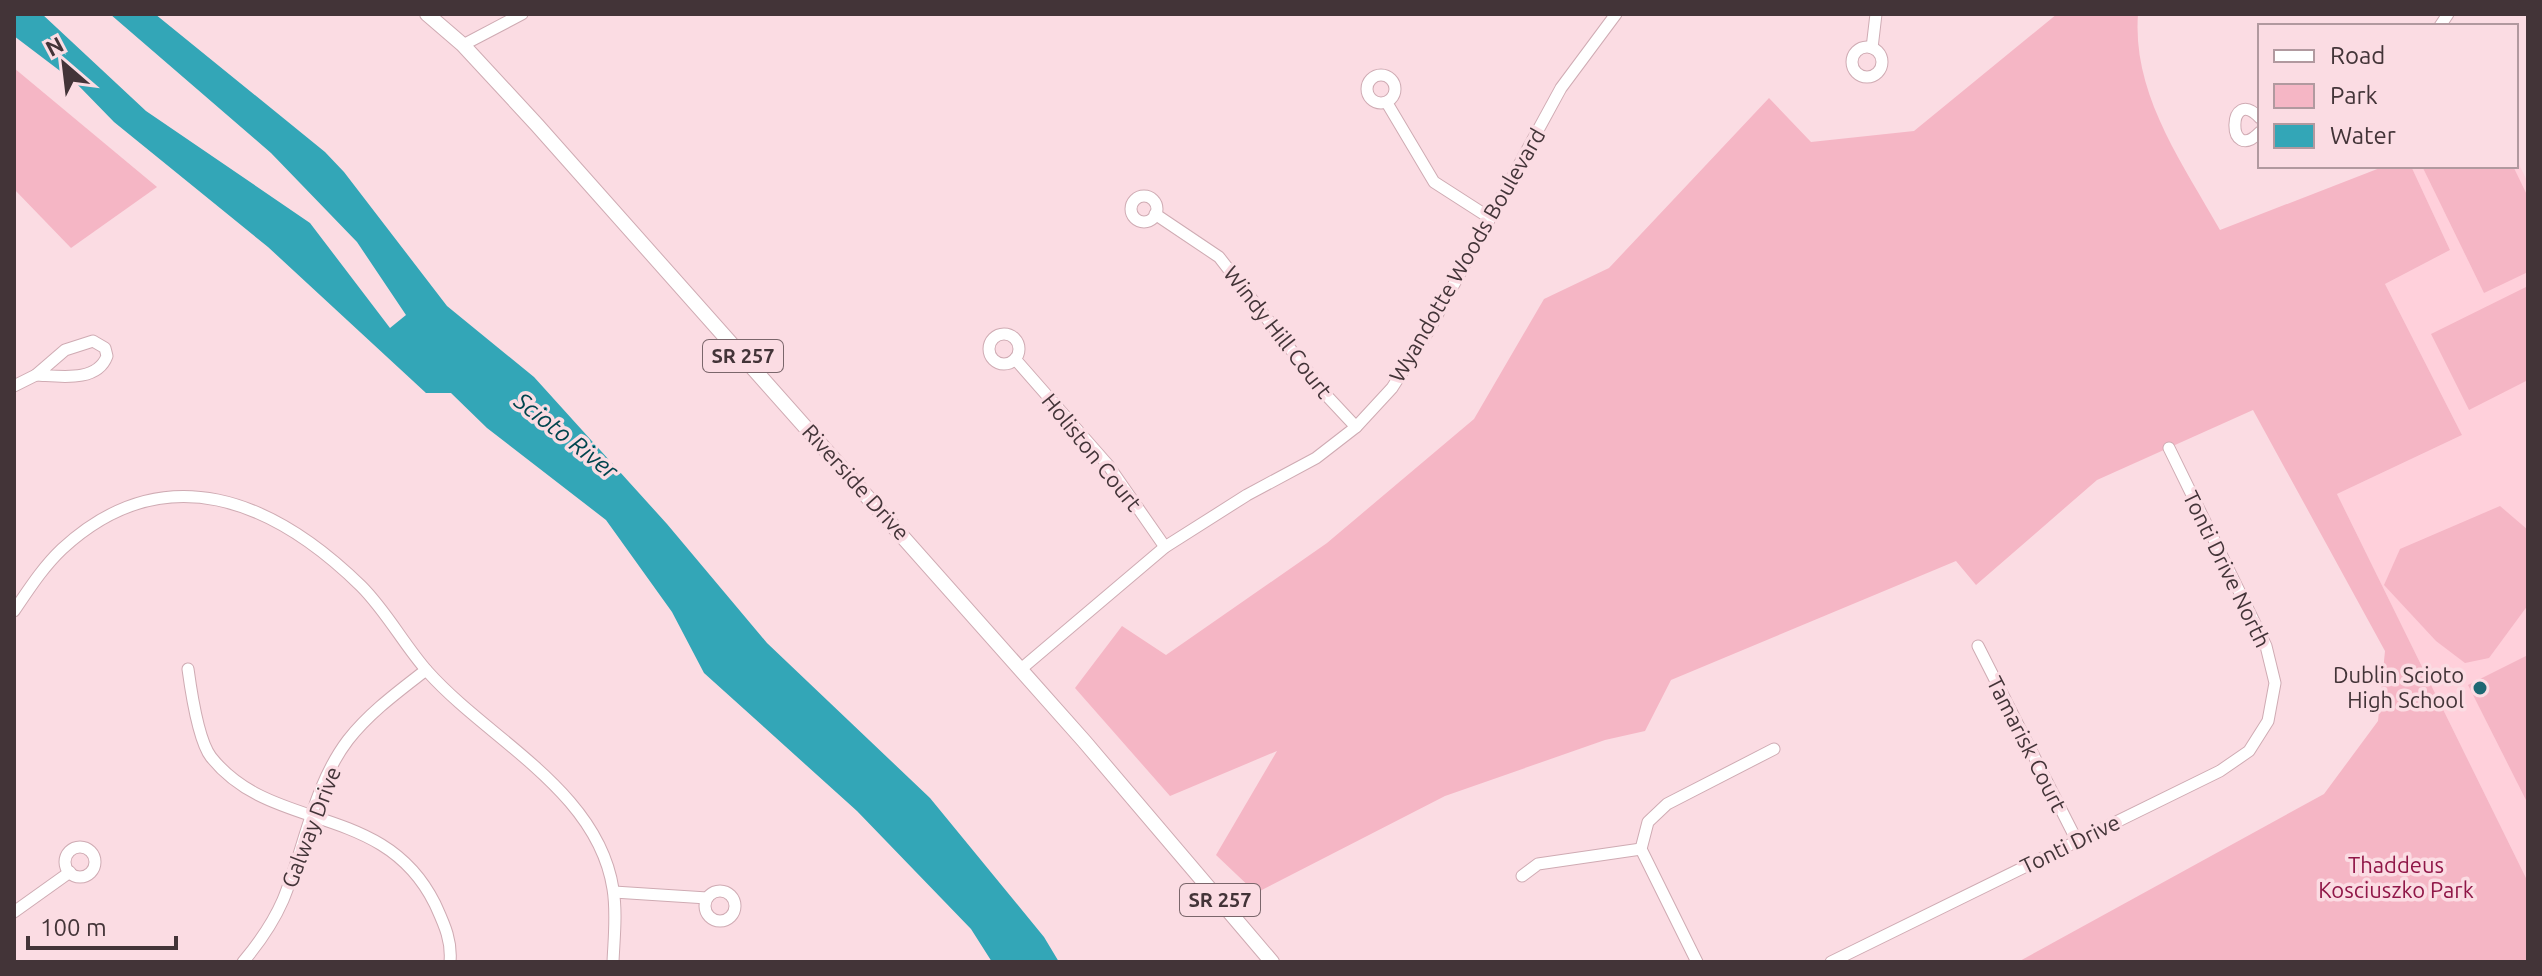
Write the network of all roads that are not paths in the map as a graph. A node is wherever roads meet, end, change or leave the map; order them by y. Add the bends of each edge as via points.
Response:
1 (427, 14) edge
2 (522, 14) edge
3 (1616, 14) edge
4 (1876, 14) edge
5 (463, 45) junction
6 (1872, 48) dead end
7 (1387, 103) dead end
8 (2258, 116) edge
9 (2258, 134) edge
10 (1155, 214) dead end
11 (1490, 218) junction
12 (1015, 359) dead end
13 (36, 375) junction
14 (14, 386) edge
15 (1356, 427) junction
16 (2169, 448) dead end
17 (1165, 547) junction
18 (14, 611) edge
19 (1978, 646) dead end
20 (188, 669) dead end
21 (1021, 669) junction
22 (426, 670) junction
23 (2273, 692) joint
24 (1774, 749) dead end
25 (312, 815) junction
26 (2077, 841) junction
27 (1641, 849) junction
28 (70, 872) dead end
29 (1522, 876) dead end
30 (614, 892) junction
31 (707, 898) dead end
32 (14, 912) edge
33 (243, 962) edge
34 (450, 962) edge
35 (613, 962) edge
36 (1272, 962) edge
37 (1697, 962) edge
38 (1831, 962) edge

1 - 5 main road, Riverside Drive / SR 257
2 - 5 street
3 - 11 street, Wyandotte Woods Boulevard via 1561,88
4 - 6 street
5 - 21 main road, Riverside Drive / SR 257
7 - 11 street via 1434,182
8 - 9 street via 2245,111 2233,124 2243,139
10 - 15 street, Windy Hill Court via 1219,257
11 - 15 street, Wyandotte Woods Boulevard via 1400,376
12 - 17 street, Holiston Court via 1108,465
13 - 13 street via 84,375 104,363 106,349 100,343 82,343
13 - 14 street
15 - 17 street, Wyandotte Woods Boulevard via 1316,458
16 - 23 street, Tonti Drive North via 2266,646
17 - 21 street, Wyandotte Woods Boulevard
18 - 22 street via 63,548 105,519 161,499 218,499 269,515 312,542 363,589
19 - 26 street, Tamarisk Court
20 - 25 street via 209,755 259,796
21 - 36 main road, Riverside Drive / SR 257
22 - 25 street, Galway Drive via 382,704 348,741
22 - 30 street via 575,808 600,848
23 - 26 street, Tonti Drive via 2268,721 2249,751 2220,771
24 - 27 street via 1667,804 1648,822
25 - 33 street, Galway Drive via 283,899 264,937
25 - 34 street via 381,843 407,863 444,923 451,941
26 - 38 street, Tonti Drive
27 - 29 street via 1538,864
27 - 37 street
28 - 32 street
30 - 31 street
30 - 35 street

